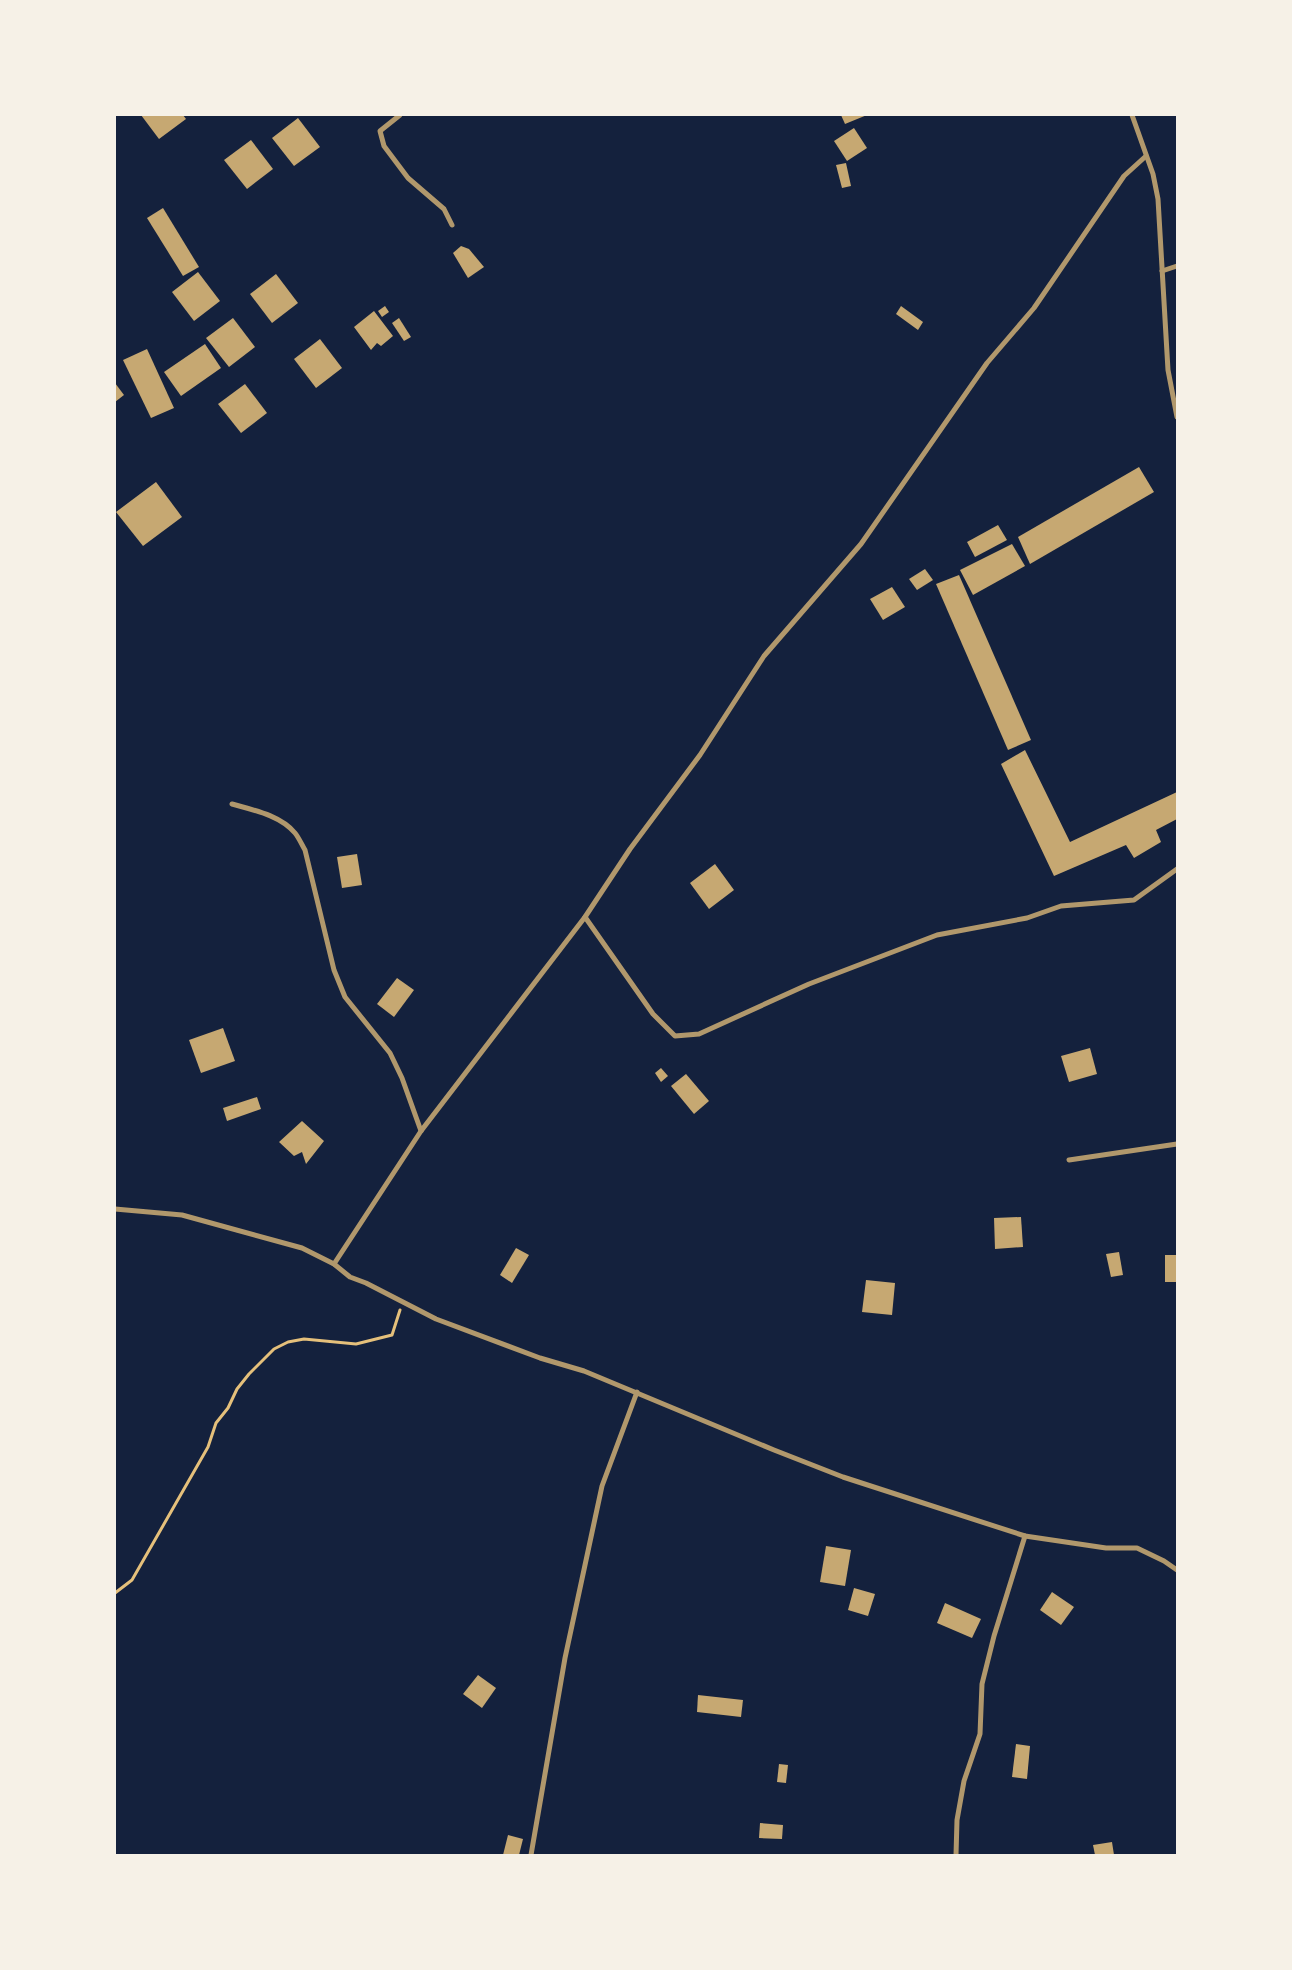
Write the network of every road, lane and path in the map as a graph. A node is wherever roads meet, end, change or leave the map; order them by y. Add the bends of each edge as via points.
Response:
1 (400, 115) edge
2 (1132, 115) edge
3 (1146, 156) junction
4 (452, 226) dead end
5 (1177, 266) edge
6 (1162, 272) junction
7 (1177, 416) edge
8 (232, 804) dead end
9 (1177, 869) edge
10 (585, 917) junction
11 (421, 1131) junction
12 (1177, 1144) edge
13 (1069, 1160) dead end
14 (115, 1209) edge
15 (334, 1264) junction
16 (402, 1302) junction
17 (637, 1392) junction
18 (1025, 1536) junction
19 (1177, 1570) edge
20 (115, 1593) edge
21 (531, 1855) edge
22 (956, 1855) edge

1 - 4 street via 380,131 384,146 408,178 444,209
2 - 3 street
3 - 6 street via 1158,199
3 - 10 street via 1124,176 1034,308 987,363 861,544 764,656 700,754
5 - 6 street
6 - 7 street via 1168,370
8 - 11 street via 283,822 295,834 304,850 334,970 345,997 390,1053
9 - 10 street via 1134,900 1061,906 1027,918 937,935 809,984 699,1034 675,1036 653,1014
10 - 11 street
11 - 15 street
12 - 13 street
14 - 15 street via 182,1215 302,1248
15 - 16 street via 350,1277
16 - 17 street via 496,1342
16 - 20 path via 392,1334 356,1344 304,1339 288,1342 274,1350 249,1374 216,1423 208,1447 132,1580
17 - 18 street via 843,1477
17 - 21 street via 600,1494 565,1658
18 - 19 street via 1106,1548 1137,1548
18 - 22 street via 982,1684 980,1734 964,1781 957,1820

